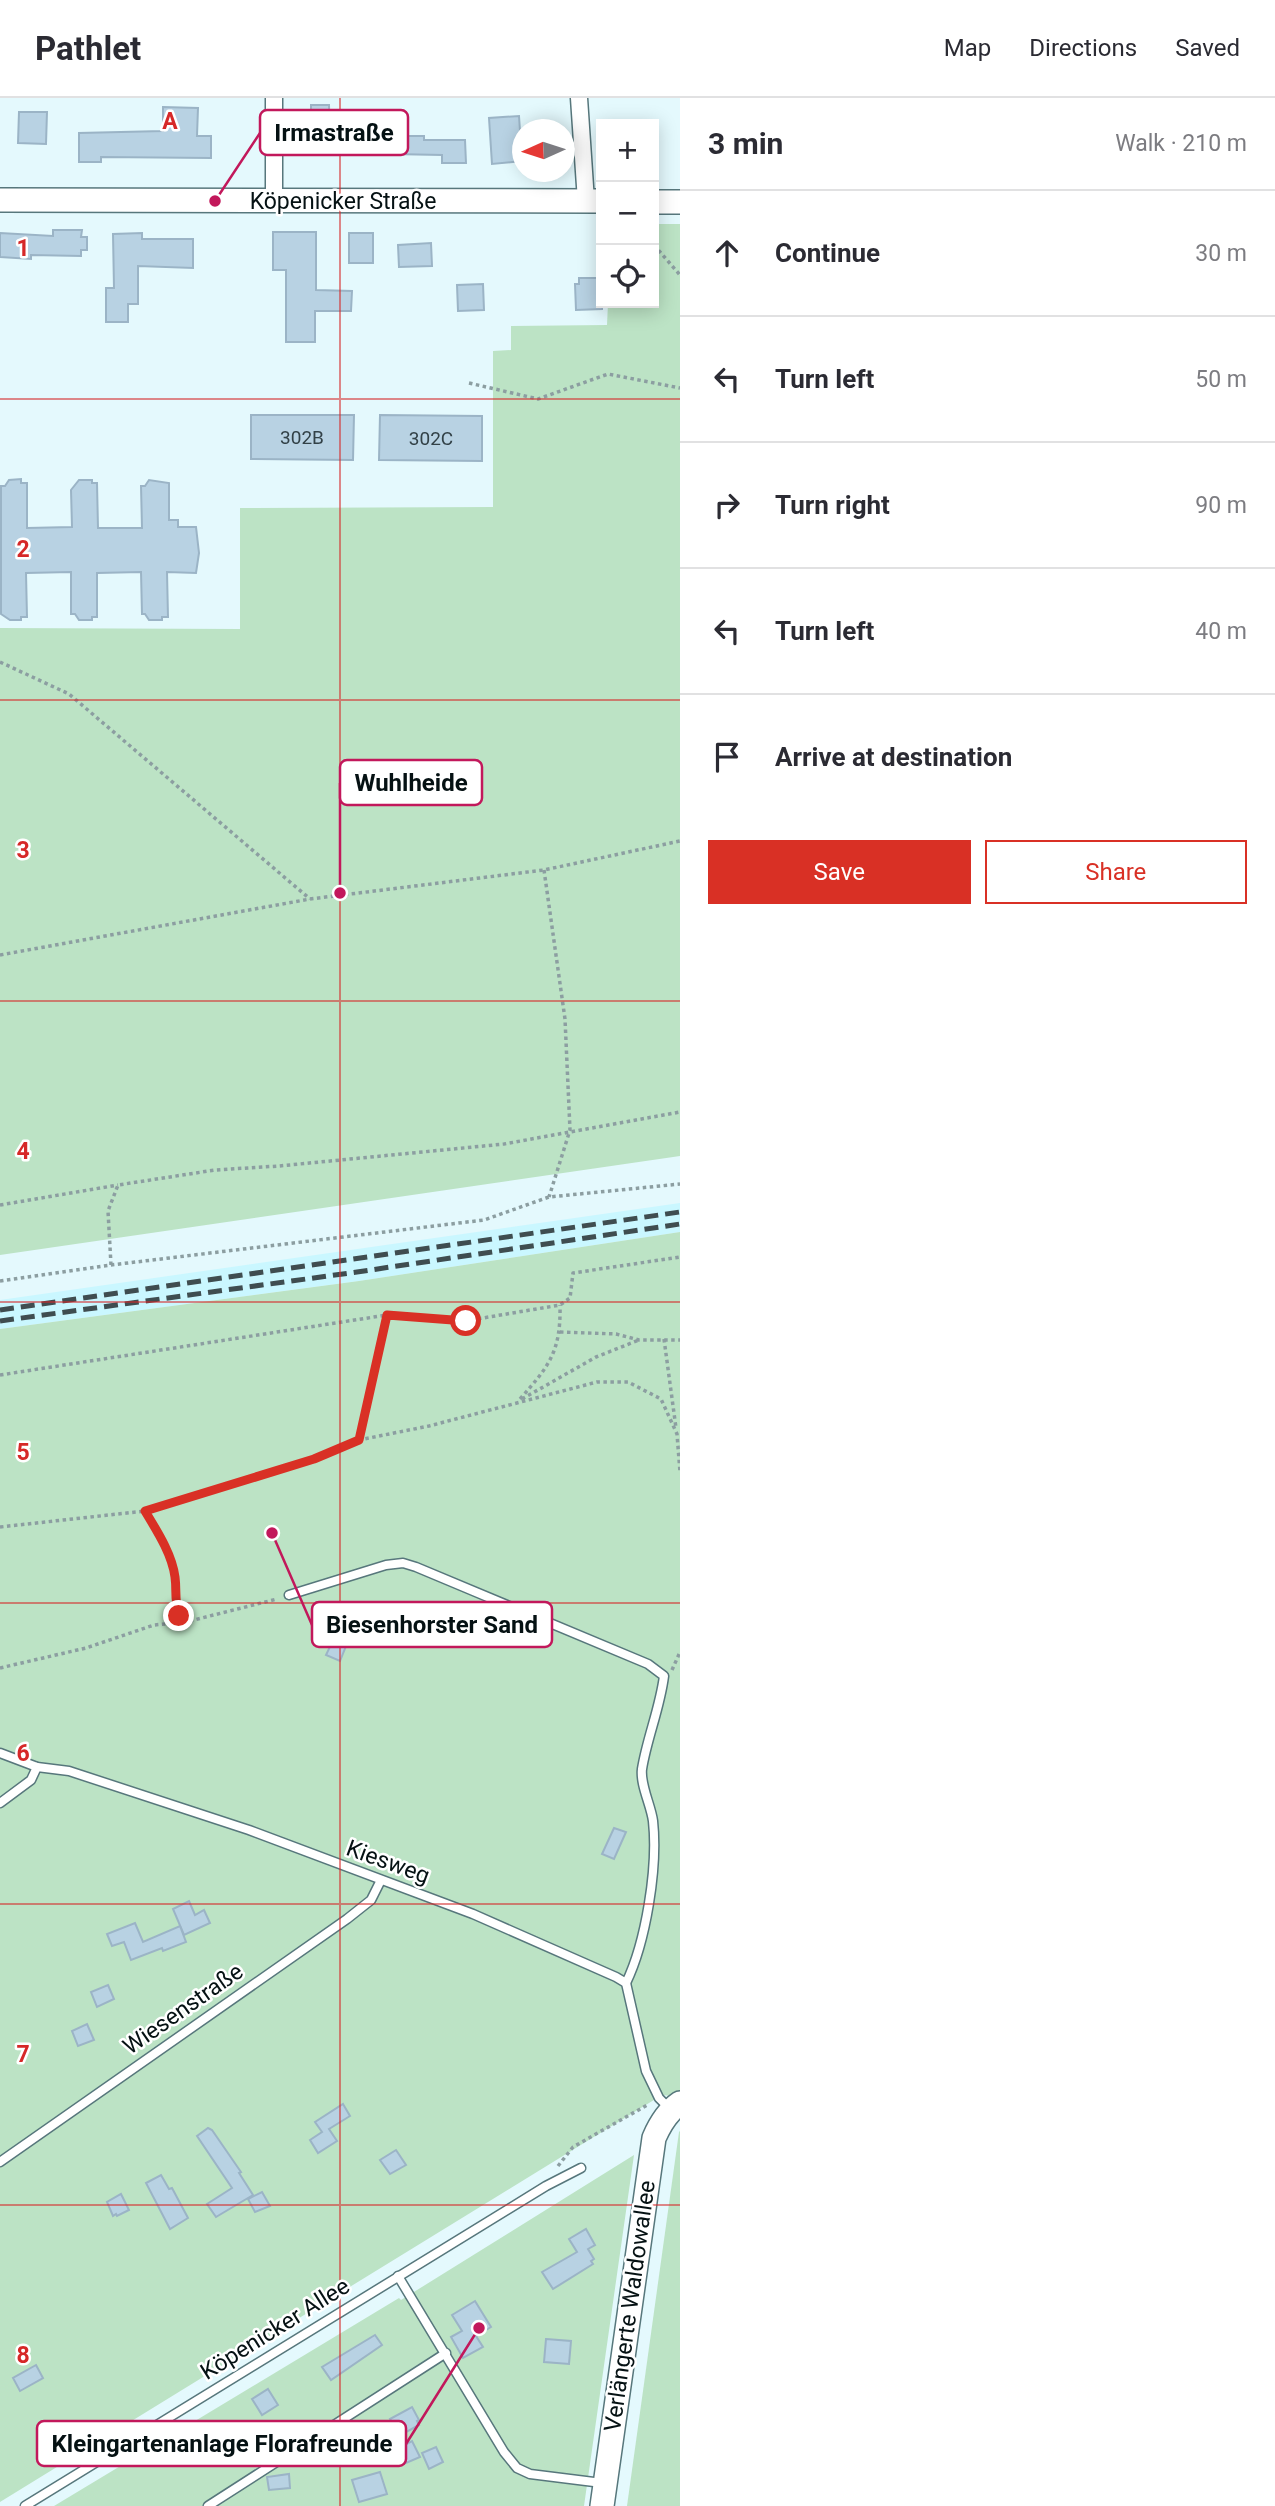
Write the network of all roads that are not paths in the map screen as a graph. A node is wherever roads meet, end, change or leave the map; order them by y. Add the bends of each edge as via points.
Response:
1 (274, 98) edge
2 (579, 98) edge
3 (0, 200) edge
4 (274, 201) junction
5 (594, 201) edge
6 (659, 202) edge
7 (680, 202) edge
8 (289, 1595) road end
9 (0, 1753) edge
10 (37, 1767) junction
11 (0, 1803) edge
12 (381, 1880) junction
13 (626, 1983) junction
14 (670, 2104) edge
15 (0, 2162) edge
16 (581, 2168) dead end
17 (398, 2276) junction
18 (446, 2353) junction
19 (604, 2495) edge
20 (25, 2506) edge
21 (208, 2506) edge

1 - 4 street
2 - 5 street
3 - 4 main road, Köpenicker Straße
4 - 5 main road, Köpenicker Straße
6 - 7 main road
8 - 13 lane via 403,1563 648,1664 664,1676 641,1772 653,1819 649,1896 637,1960
9 - 10 lane, Kiesweg
10 - 11 lane via 31,1780
10 - 12 lane, Kiesweg via 69,1771
12 - 13 lane, Kiesweg via 472,1914
12 - 15 lane, Wiesenstraße via 372,1900
13 - 14 lane via 646,2071
14 - 19 main road, Verlängerte Waldowallee via 654,2138
16 - 17 lane, Köpenicker Allee
17 - 18 lane
17 - 20 lane, Köpenicker Allee
18 - 19 lane via 517,2468
18 - 21 lane

